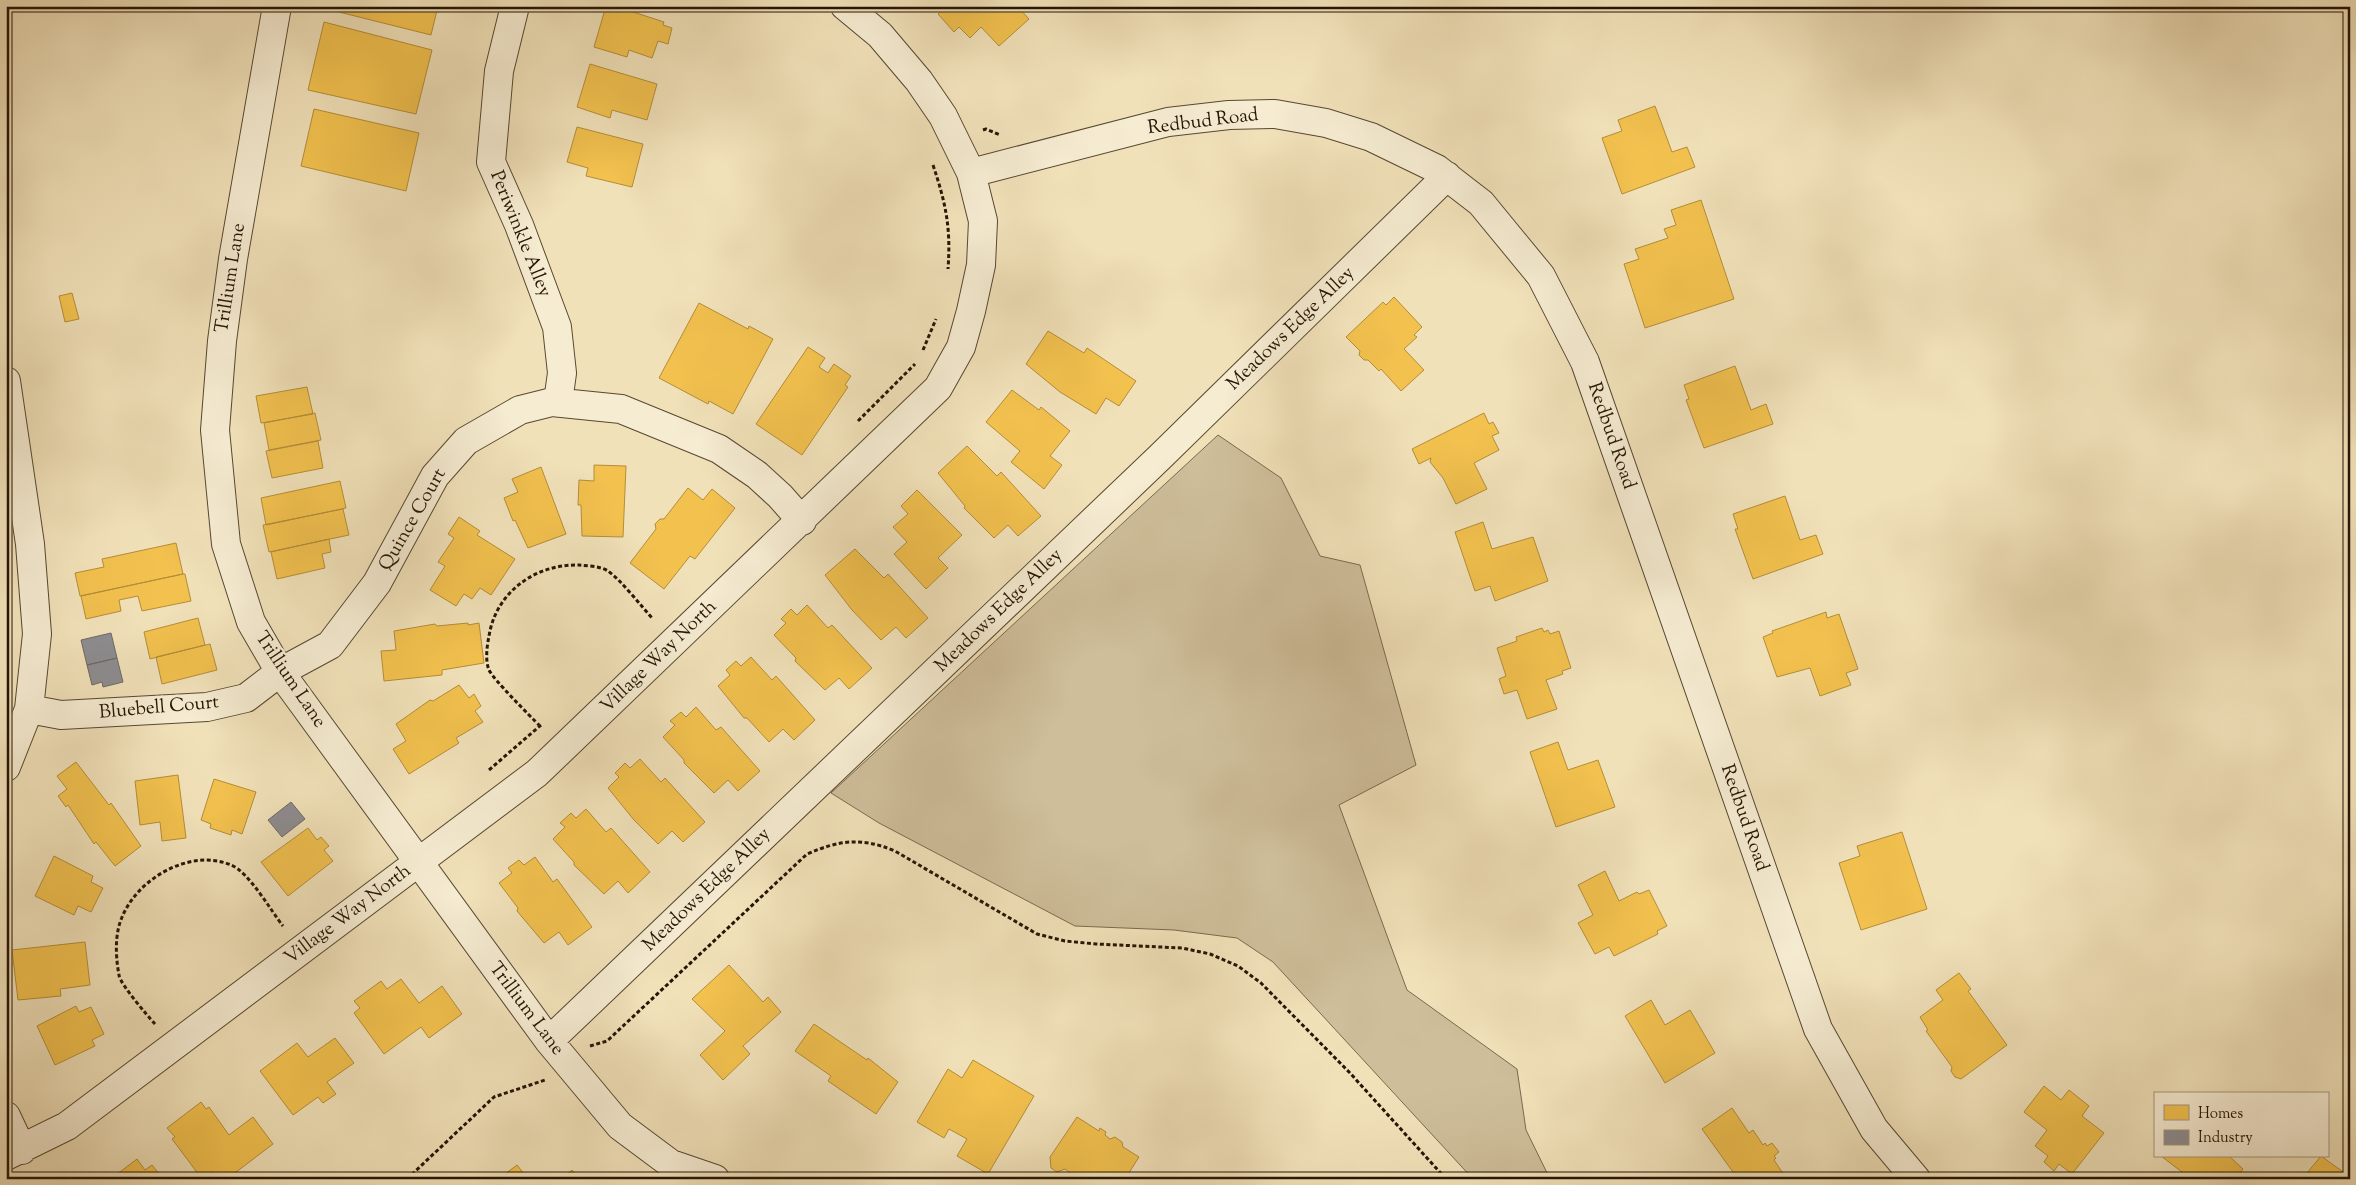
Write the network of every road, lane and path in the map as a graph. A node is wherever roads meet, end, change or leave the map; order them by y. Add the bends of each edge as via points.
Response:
1 (276, 6) edge
2 (515, 6) edge
3 (845, 6) edge
4 (1007, 136) dead end
5 (958, 144) junction
6 (971, 173) junction
7 (1446, 176) junction
8 (948, 271) dead end
9 (937, 316) dead end
10 (921, 354) dead end
11 (917, 360) dead end
12 (6, 381) edge
13 (558, 402) junction
14 (857, 422) dead end
15 (802, 521) junction
16 (660, 612) dead end
17 (653, 618) junction
18 (646, 625) dead end
19 (280, 672) junction
20 (29, 710) junction
21 (547, 720) dead end
22 (540, 726) junction
23 (6, 767) edge
24 (482, 776) dead end
25 (417, 863) junction
26 (291, 920) dead end
27 (283, 926) junction
28 (275, 932) dead end
29 (162, 1018) dead end
30 (155, 1024) junction
31 (147, 1030) dead end
32 (557, 1051) junction
33 (6, 1116) edge
34 (14, 1153) edge
35 (407, 1179) edge
36 (715, 1179) edge
37 (1446, 1179) edge
38 (1916, 1179) edge

1 - 19 street, Trillium Lane via 232,268 215,430 226,544 251,622
2 - 13 street, Periwinkle Alley via 499,71 491,162 519,225 557,327 562,373
3 - 5 street, Village Way North via 880,36 919,81
4 - 5 path via 986,129
5 - 6 street, Village Way North
5 - 8 path via 930,156 946,204
6 - 7 street, Redbud Road via 1168,122 1275,114 1326,123 1370,137
6 - 15 street, Village Way North via 983,221 981,265 961,347 938,388
7 - 32 street, Meadows Edge Alley
7 - 38 street, Redbud Road via 1481,203 1540,276 1585,362 1818,1029 1874,1129
9 - 10 path
11 - 14 path
12 - 20 street via 30,544 37,634
13 - 15 street, Quince Court via 621,409 719,449 757,475
13 - 19 street, Quince Court via 520,410 466,441 435,476 377,583 330,645
15 - 25 street, Village Way North via 537,773
16 - 17 path
17 - 18 path
17 - 22 path via 608,571 590,566 548,568 525,579 509,593 496,610 490,630 486,648 489,670
19 - 20 street, Bluebell Court via 246,698 207,707 61,715
19 - 25 street, Trillium Lane via 402,837
20 - 23 street
21 - 22 path
22 - 24 path
25 - 32 street, Trillium Lane
25 - 34 street, Village Way North via 67,1126
26 - 27 path
27 - 28 path
27 - 30 path via 243,874 232,865 211,859 191,862 167,870 149,881 131,902 119,924 116,946 119,977
29 - 30 path
30 - 31 path
32 - 35 path via 543,1082 494,1097
32 - 36 street, Trillium Lane via 620,1126 671,1164
32 - 37 path via 585,1048 607,1041 807,854 830,844 874,842 1037,934 1096,944 1182,948 1210,954 1238,966 1261,983 1343,1066
33 - 34 street

